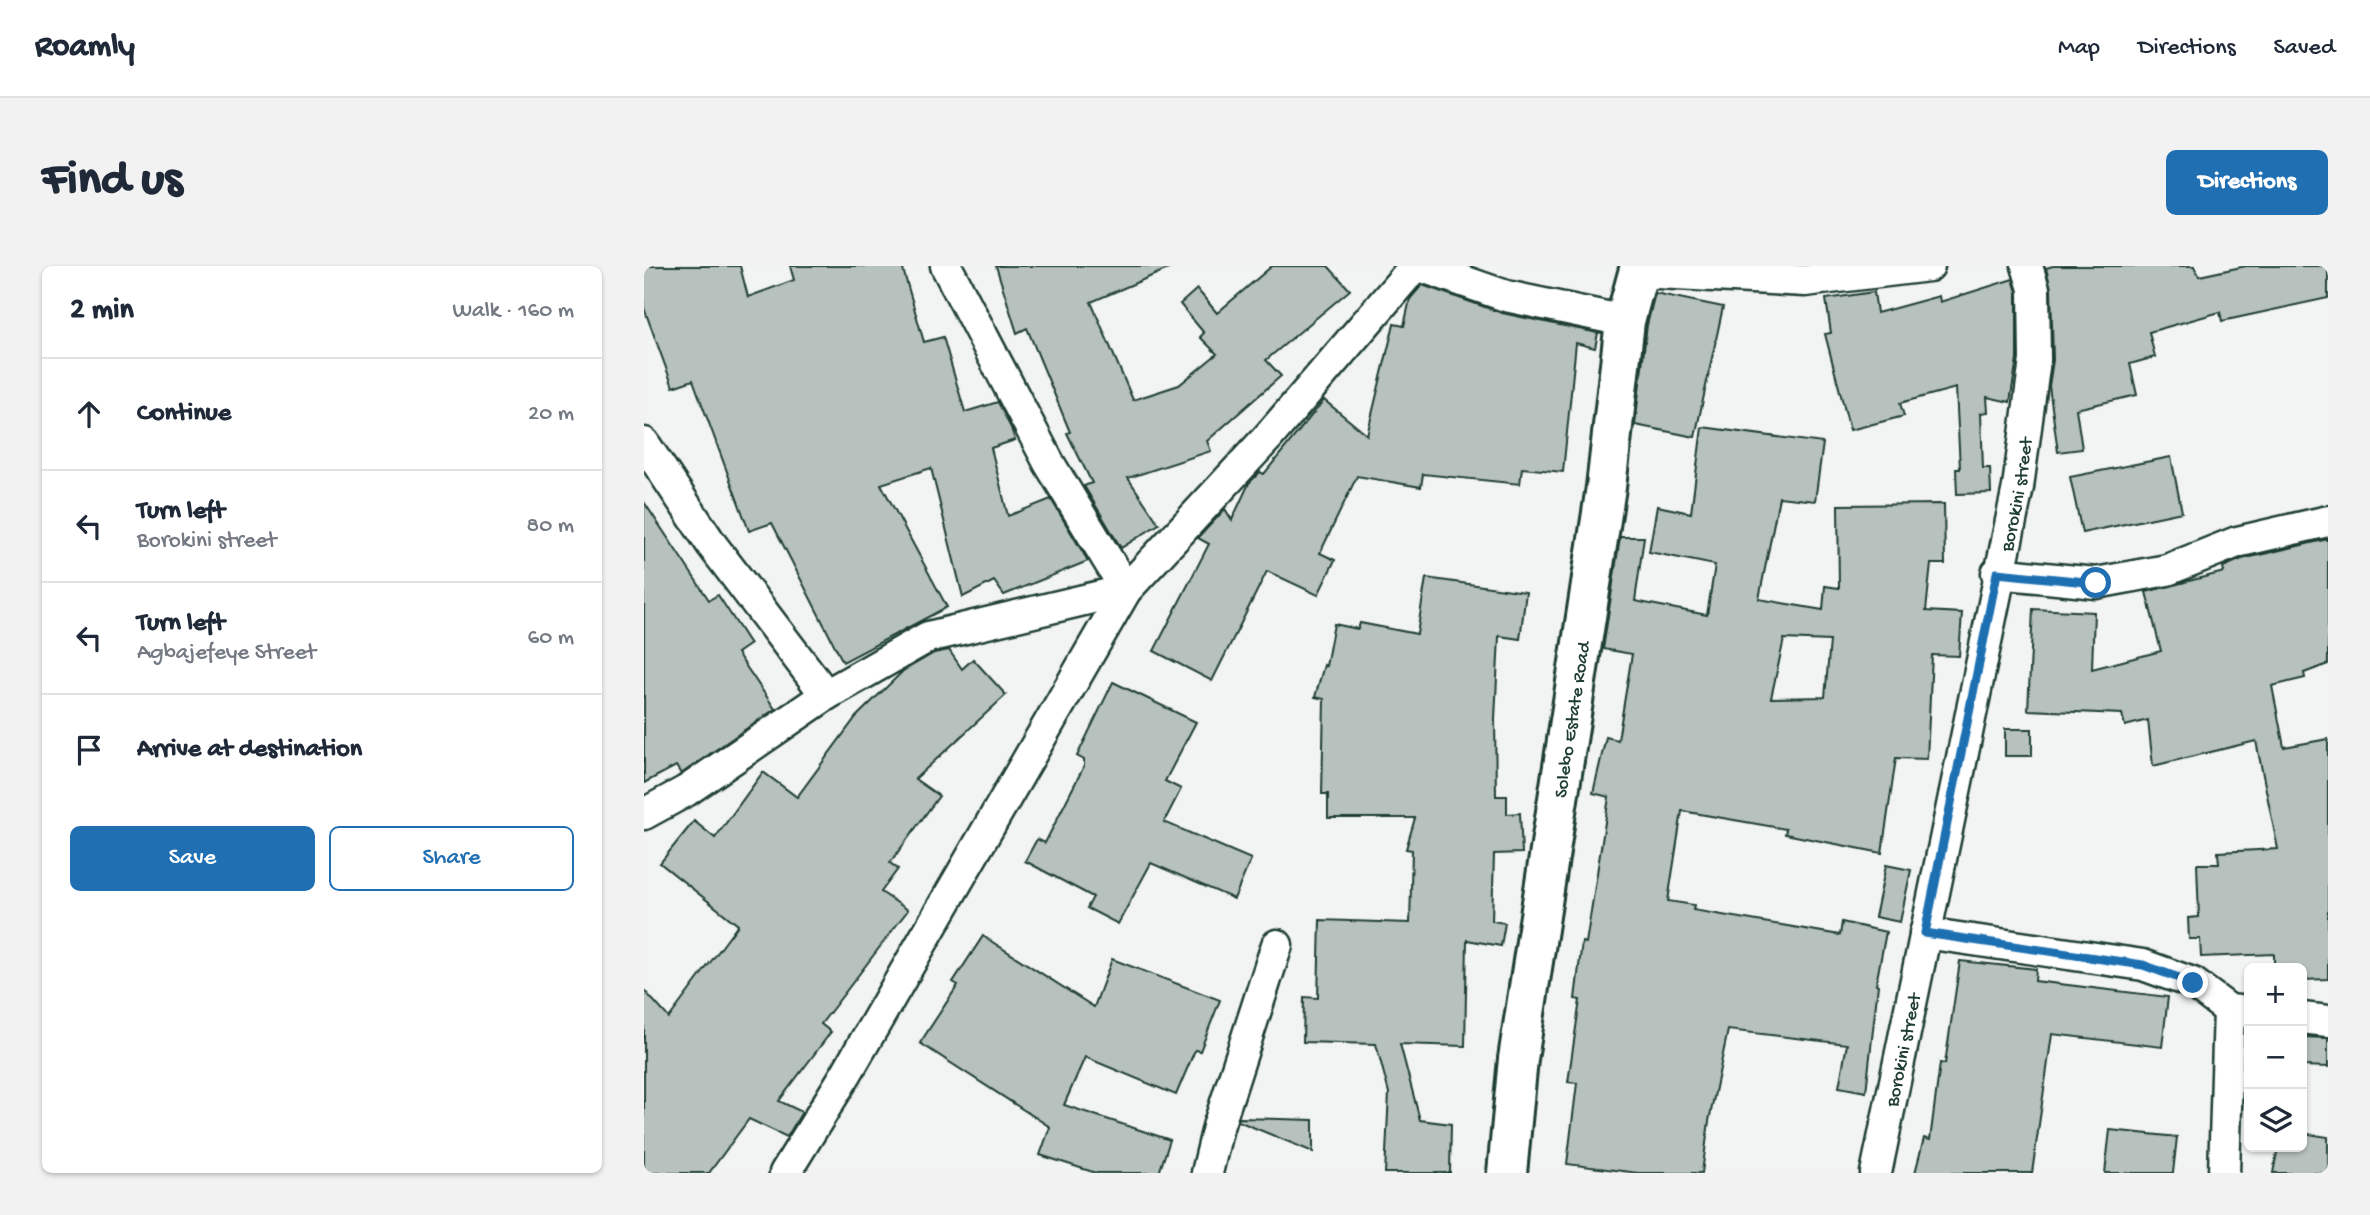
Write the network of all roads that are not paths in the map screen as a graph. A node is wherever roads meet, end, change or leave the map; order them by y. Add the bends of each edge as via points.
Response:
1 (946, 266) edge
2 (1417, 266) edge
3 (1929, 266) edge
4 (2027, 266) edge
5 (1639, 269) edge
6 (1625, 321) junction
7 (644, 443) edge
8 (2328, 521) edge
9 (1997, 573) junction
10 (1126, 590) junction
11 (826, 695) junction
12 (644, 814) edge
13 (1925, 933) junction
14 (1277, 945) dead end
15 (2239, 1011) edge
16 (2307, 1019) edge
17 (2328, 1021) edge
18 (785, 1173) edge
19 (1207, 1173) edge
20 (1507, 1173) edge
21 (1875, 1173) edge
22 (2224, 1173) edge

1 - 10 street via 1049,463
2 - 6 street via 1506,296
2 - 10 street
3 - 5 street via 1805,281
4 - 9 street, Borokini street via 2034,289 2035,360 2018,487
5 - 6 street, Solebo Estate Road
6 - 20 street, Solebo Estate Road via 1606,487 1518,1059
7 - 11 street via 712,545
8 - 9 street via 2237,542 2167,570 2096,583
9 - 13 street, Borokini street
10 - 11 street via 929,637
10 - 18 street
11 - 12 street via 686,792
13 - 15 street via 2143,965 2193,983
13 - 21 street, Borokini street
14 - 19 street
15 - 22 street
16 - 17 street

